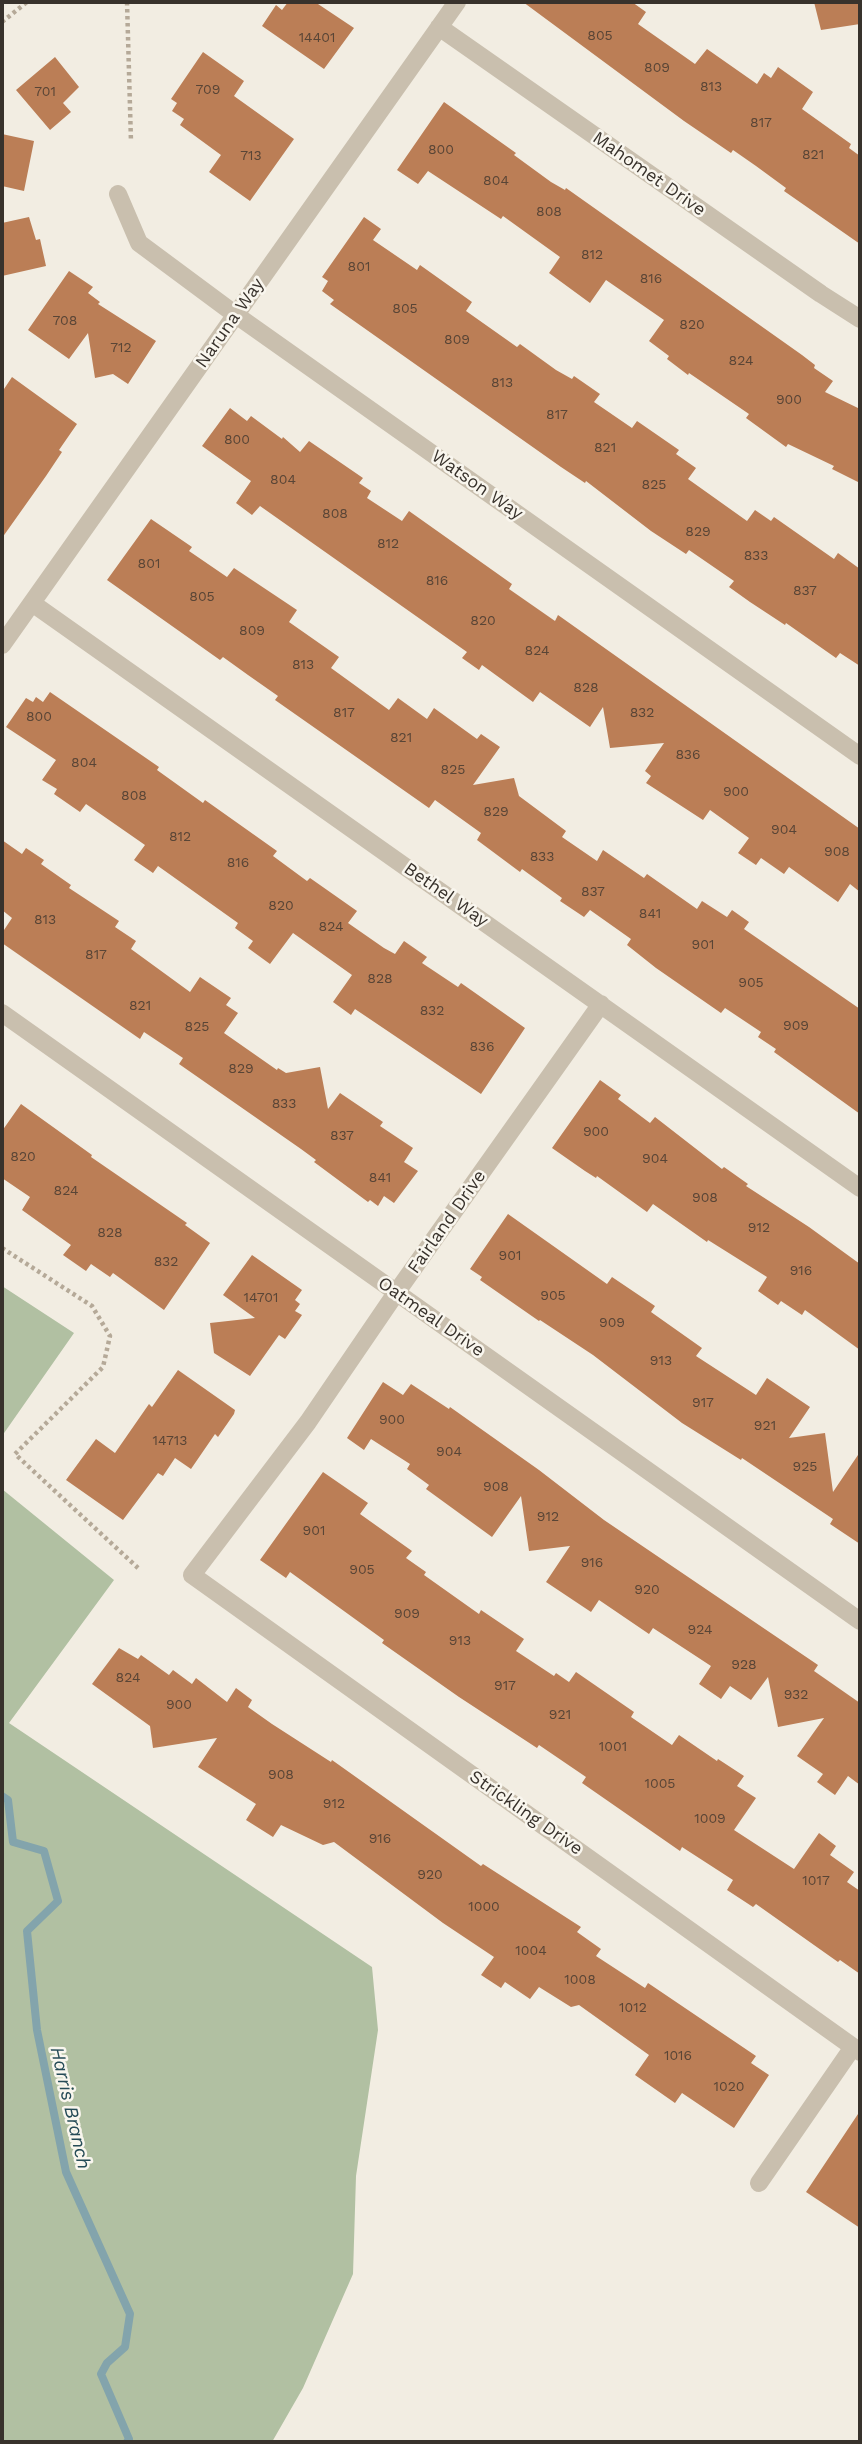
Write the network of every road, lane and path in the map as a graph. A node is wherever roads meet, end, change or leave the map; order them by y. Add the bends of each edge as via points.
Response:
1 (27, 2) edge
2 (127, 2) edge
3 (457, 2) edge
4 (2, 22) edge
5 (439, 27) junction
6 (131, 142) dead end
7 (118, 194) dead end
8 (236, 315) junction
9 (860, 319) edge
10 (32, 603) junction
11 (2, 645) edge
12 (860, 756) edge
13 (601, 1004) junction
14 (2, 1013) edge
15 (860, 1188) edge
16 (2, 1248) edge
17 (396, 1293) junction
18 (138, 1568) dead end
19 (192, 1575) joint
20 (860, 1621) edge
21 (856, 2049) edge
22 (760, 2183) dead end

1 - 4 path
2 - 6 path
3 - 5 street, Naruna Way
5 - 8 street, Naruna Way
5 - 9 street, Mahomet Drive
7 - 8 street, Watson Way via 139,243
8 - 10 street, Naruna Way
8 - 12 street, Watson Way
10 - 11 street, Naruna Way
10 - 13 street, Bethel Way
13 - 15 street, Bethel Way
13 - 17 street, Fairland Drive
14 - 17 street, Oatmeal Drive
16 - 18 path via 92,1306 110,1336 103,1367 15,1454
17 - 19 street, Fairland Drive via 308,1422
17 - 20 street, Oatmeal Drive
19 - 21 street, Strickling Drive
21 - 22 street

